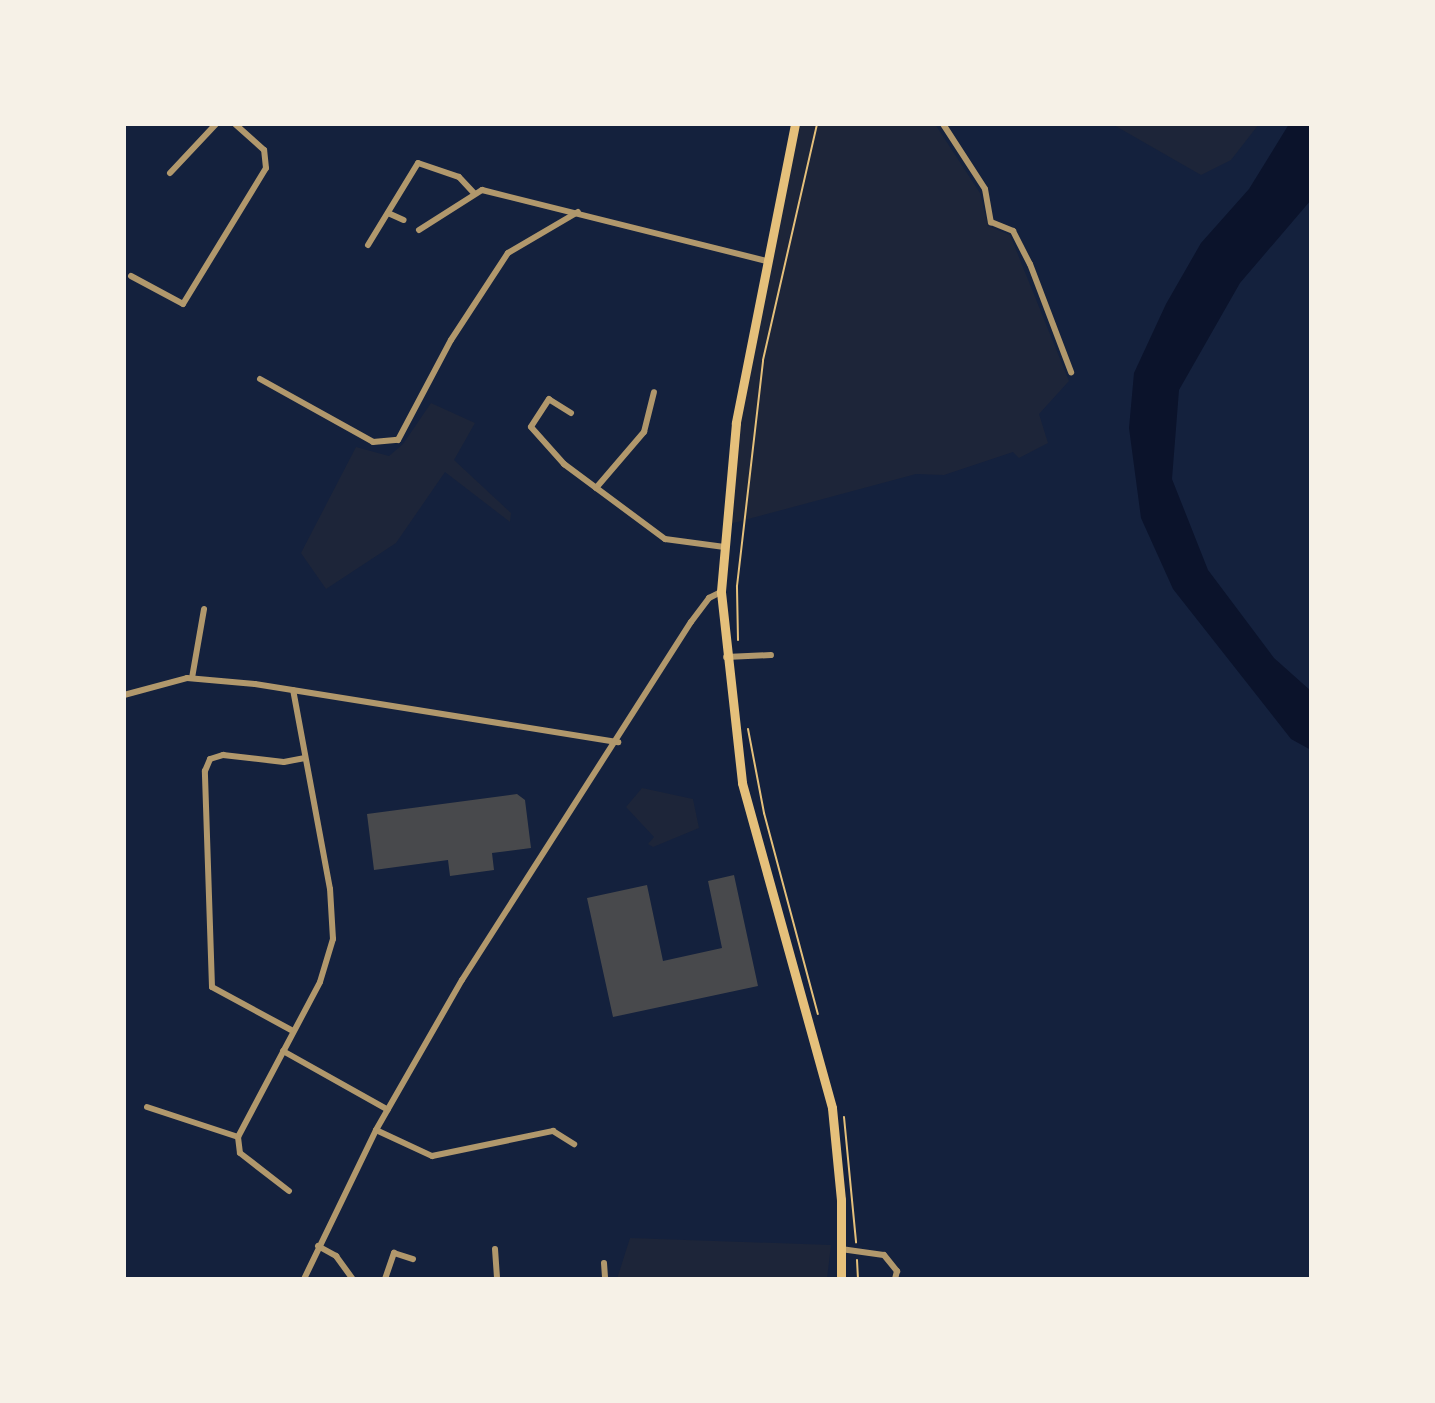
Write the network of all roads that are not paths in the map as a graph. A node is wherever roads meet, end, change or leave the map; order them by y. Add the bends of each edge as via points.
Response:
1 (216, 124) edge
2 (235, 124) edge
3 (795, 124) edge
4 (943, 124) edge
5 (170, 173) dead end
6 (474, 193) junction
7 (578, 212) junction
8 (388, 213) junction
9 (404, 220) dead end
10 (419, 230) dead end
11 (368, 245) dead end
12 (767, 261) junction
13 (131, 276) dead end
14 (1071, 372) dead end
15 (260, 379) dead end
16 (654, 392) dead end
17 (571, 413) dead end
18 (596, 488) junction
19 (724, 547) junction
20 (721, 592) junction
21 (204, 609) dead end
22 (771, 655) dead end
23 (726, 657) junction
24 (192, 678) junction
25 (293, 690) junction
26 (124, 695) edge
27 (618, 742) junction
28 (304, 758) junction
29 (293, 1031) junction
30 (283, 1051) junction
31 (147, 1107) dead end
32 (388, 1110) junction
33 (376, 1130) junction
34 (238, 1137) junction
35 (574, 1144) dead end
36 (289, 1191) dead end
37 (318, 1246) junction
38 (495, 1249) dead end
39 (841, 1249) junction
40 (413, 1259) dead end
41 (604, 1263) dead end
42 (304, 1279) edge
43 (353, 1279) edge
44 (385, 1279) edge
45 (497, 1279) edge
46 (605, 1279) edge
47 (841, 1279) edge
48 (895, 1279) edge

1 - 5 street
2 - 13 street via 264,150 266,168 183,304
3 - 12 main road
4 - 14 street via 985,189 991,222 1013,231
6 - 7 street via 482,190
6 - 8 street via 459,177 418,163
6 - 10 street
7 - 12 street
7 - 15 street via 508,253 451,340 398,440 373,442
8 - 9 street
8 - 11 street
12 - 19 main road via 736,423
16 - 18 street via 644,432
17 - 18 street via 549,399 531,427 564,464
18 - 19 street via 665,539
19 - 20 main road
20 - 23 main road
20 - 27 street via 709,598 691,622
21 - 24 street
22 - 23 street
23 - 39 main road via 751,825 832,1108
24 - 25 street
24 - 26 street
25 - 27 street
25 - 28 street
27 - 32 street via 462,980
28 - 29 street via 330,889 333,939 320,982
28 - 29 street via 284,762 223,755 210,759 205,771 212,987
29 - 30 street
30 - 32 street
30 - 34 street
31 - 34 street
32 - 33 street
33 - 35 street via 432,1156 553,1131
33 - 37 street
34 - 36 street via 240,1153
37 - 42 street
37 - 43 street via 336,1256
38 - 45 street
39 - 47 main road
39 - 48 street via 884,1255 897,1271
40 - 44 street via 394,1253
41 - 46 street

